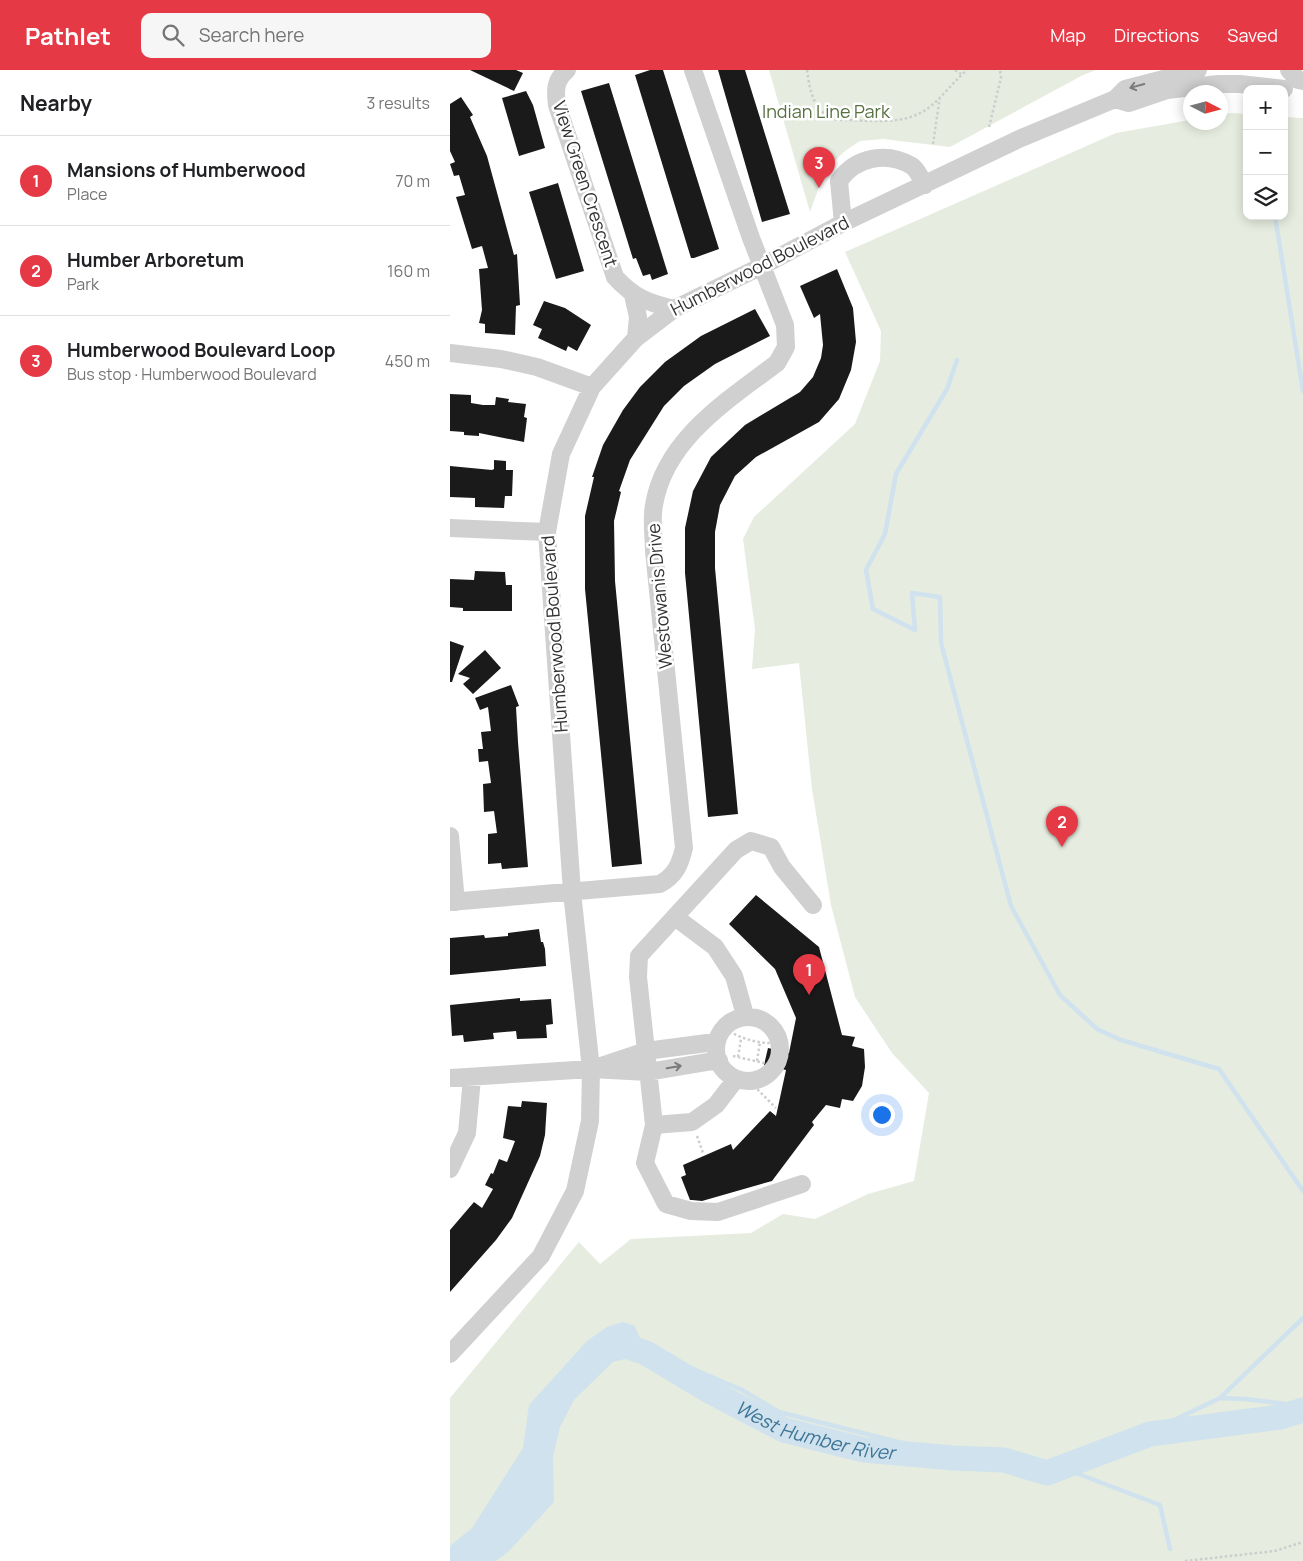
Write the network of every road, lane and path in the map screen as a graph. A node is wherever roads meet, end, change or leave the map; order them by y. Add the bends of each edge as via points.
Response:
1 (567, 70) edge
2 (693, 70) edge
3 (807, 70) edge
4 (955, 70) edge
5 (967, 70) edge
6 (1000, 70) edge
7 (1198, 70) edge
8 (962, 74) junction
9 (1216, 77) edge
10 (1292, 82) edge
11 (940, 96) junction
12 (1114, 99) junction
13 (989, 127) dead end
14 (934, 144) dead end
15 (925, 185) junction
16 (843, 223) junction
17 (762, 266) junction
18 (633, 296) junction
19 (674, 309) junction
20 (636, 338) junction
21 (450, 353) edge
22 (592, 387) junction
23 (450, 528) edge
24 (547, 532) junction
25 (450, 836) edge
26 (572, 892) junction
27 (453, 902) edge
28 (813, 904) dead end
29 (675, 917) junction
30 (745, 1015) junction
31 (720, 1035) junction
32 (741, 1038) junction
33 (760, 1042) junction
34 (778, 1042) junction
35 (646, 1050) junction
36 (738, 1057) junction
37 (719, 1060) junction
38 (764, 1065) junction
39 (591, 1069) junction
40 (648, 1072) junction
41 (450, 1078) edge
42 (472, 1078) junction
43 (736, 1080) junction
44 (755, 1080) junction
45 (776, 1108) dead end
46 (654, 1125) junction
47 (450, 1169) edge
48 (802, 1184) dead end
49 (450, 1354) edge
50 (1303, 1542) edge
51 (1185, 1561) edge

1 - 18 street, View Green Crescent via 558,78 555,90 557,105 610,265 615,277
2 - 17 street
3 - 11 path via 816,106 828,118 838,120 898,121 913,117
4 - 8 path
5 - 8 path
6 - 13 path
7 -> 12 street, Humberwood Boulevard via 1124,89
8 - 11 path
9 - 10 street, Humberwood Boulevard via 1240,84
9 - 12 street, Humberwood Boulevard via 1129,103
11 - 14 path
12 - 15 street, Humberwood Boulevard via 1019,139
15 - 16 street, Humberwood Boulevard
15 - 16 street via 913,166 898,160 875,158 860,162 838,181
16 - 17 street, Humberwood Boulevard
17 - 19 street, Humberwood Boulevard
17 - 26 street, Westowanis Drive via 785,325 785,352 777,363 703,420 680,447 654,505 654,551 684,848 680,863 670,879 660,884
18 - 19 street, View Green Crescent
18 - 20 street via 638,318
19 - 20 street, Humberwood Boulevard
20 - 22 street, Humberwood Boulevard
21 - 22 street via 537,366
22 - 24 street, Humberwood Boulevard via 561,454
23 - 24 street
24 - 26 street, Humberwood Boulevard
25 - 27 street
26 - 27 street
26 - 39 street, Humberwood Boulevard
28 - 29 street via 782,867 771,847 752,841 736,850
29 - 30 street via 715,947 734,976
29 - 35 street via 639,956 638,977
30 - 31 street via 730,1021
30 - 34 street via 767,1022 778,1035
31 - 32 path
31 - 35 street
31 - 37 street
32 - 33 path
32 - 36 path
33 - 34 path
33 - 38 path
34 - 38 street via 778,1061
35 - 39 street
35 - 40 street
36 - 37 path
36 - 38 path
40 -> 37 street
37 - 43 street via 720,1067
38 - 44 street via 764,1077
39 - 40 street
39 - 42 street
39 - 49 street, Humberwood Boulevard via 590,1121 575,1191 541,1256
40 - 46 street
41 - 42 street
42 - 47 street via 467,1133
43 - 44 street
43 - 46 street via 716,1105 692,1122
44 - 45 path via 756,1088
46 - 48 street via 644,1163 666,1204 691,1211 718,1212
50 - 51 path via 1275,1552

